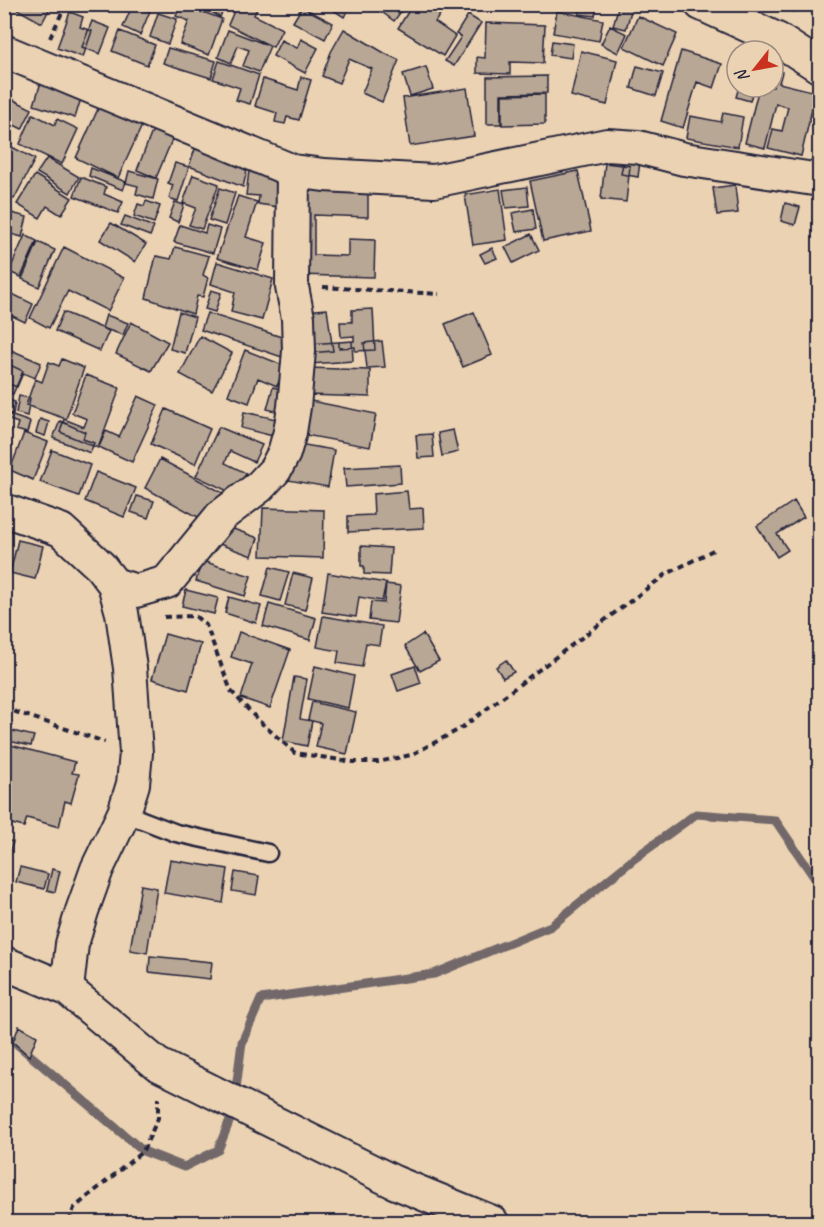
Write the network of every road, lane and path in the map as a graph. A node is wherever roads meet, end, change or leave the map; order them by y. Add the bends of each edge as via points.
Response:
1 (66, 4) edge
2 (701, 4) edge
3 (4, 51) edge
4 (38, 63) junction
5 (819, 66) edge
6 (293, 171) junction
7 (819, 180) edge
8 (292, 287) junction
9 (439, 294) dead end
10 (4, 510) edge
11 (717, 548) dead end
12 (118, 598) junction
13 (4, 708) edge
14 (136, 753) junction
15 (124, 813) junction
16 (268, 853) dead end
17 (4, 963) edge
18 (67, 989) junction
19 (157, 1064) junction
20 (69, 1222) edge
21 (492, 1222) edge

1 - 4 path
2 - 5 street via 777,39
3 - 4 street
4 - 6 street
6 - 7 street via 434,181 607,145 638,147 684,159
6 - 8 street
8 - 9 path
8 - 12 street via 298,318 298,380 290,432 275,470 221,516 167,582
10 - 12 street via 61,530 100,566
11 - 12 path via 665,575 460,729 411,755 378,762 294,753 231,691 206,625 195,616 160,617
12 - 14 street via 130,668
13 - 14 path
14 - 15 street via 133,784
15 - 16 lane via 176,833
15 - 18 street via 96,869 82,911 72,944
17 - 18 street
18 - 19 street
19 - 20 path via 158,1118 143,1151 74,1208
19 - 21 street via 394,1182

